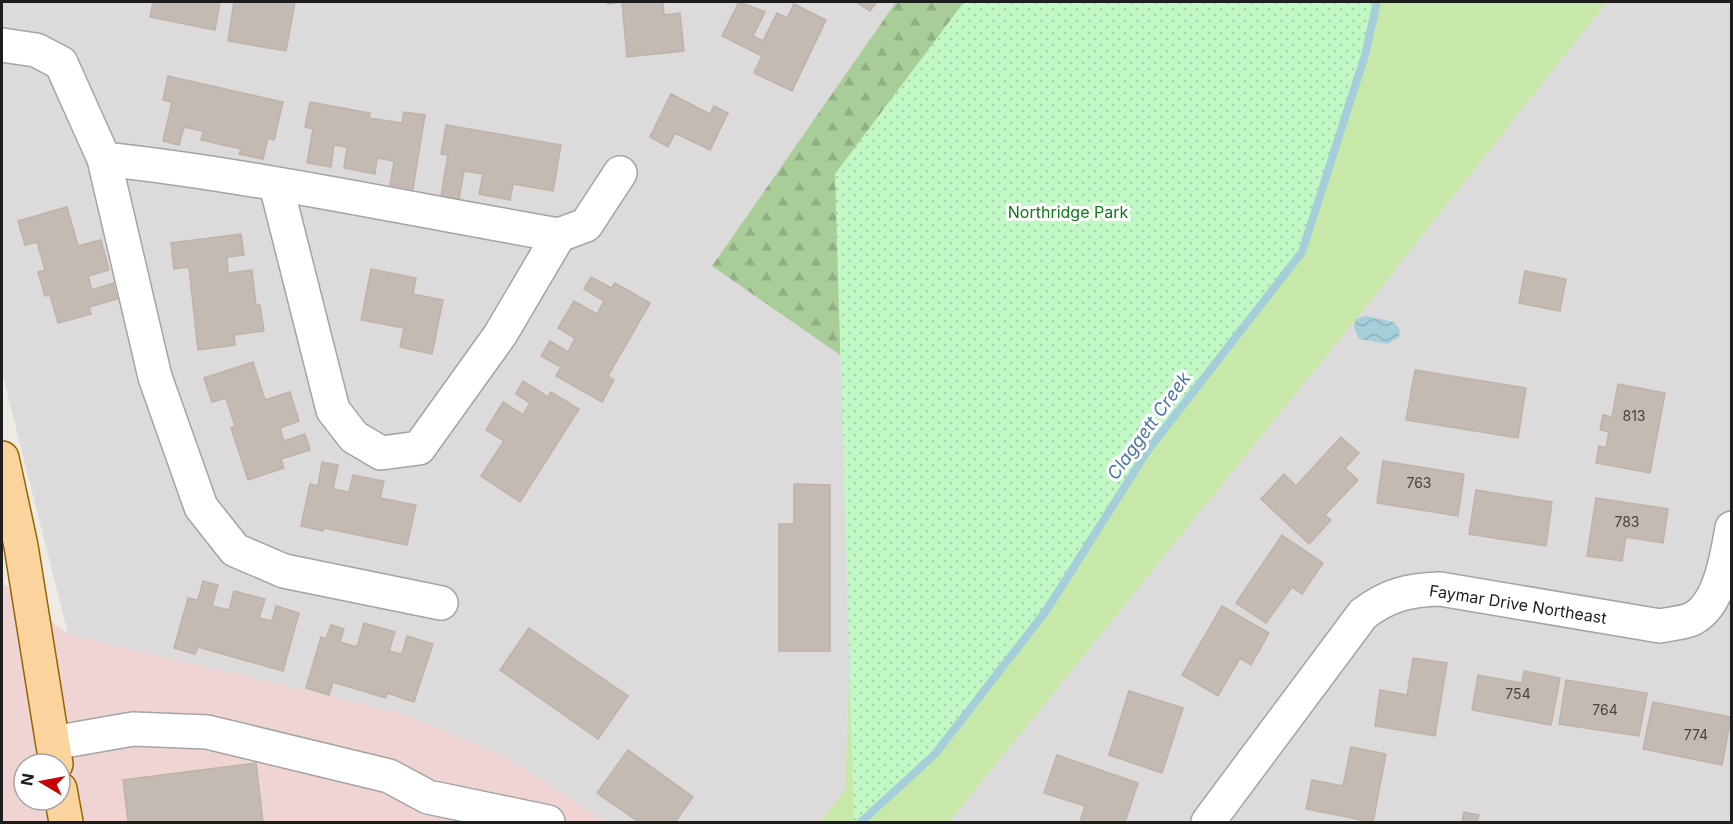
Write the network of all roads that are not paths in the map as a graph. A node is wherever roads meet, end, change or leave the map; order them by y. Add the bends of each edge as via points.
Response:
1 (2, 45) edge
2 (104, 159) junction
3 (620, 173) dead end
4 (276, 185) junction
5 (560, 235) junction
6 (2, 458) edge
7 (1731, 528) edge
8 (441, 603) dead end
9 (54, 752) edge
10 (57, 752) edge
11 (548, 822) edge
12 (1208, 822) edge

1 - 2 street via 36,50 61,63
2 - 4 street
2 - 8 street via 155,377 201,507 235,550 285,571
3 - 5 street via 586,225
4 - 5 street
4 - 5 street via 333,410 354,437 381,453 419,448 500,335
6 - 9 main road via 21,546
7 - 12 street, Faymar Drive Northeast via 1726,564 1714,595 1693,619 1660,626 1440,589 1407,590 1382,600 1363,614
10 - 11 street via 133,729 207,732 389,776 428,797

